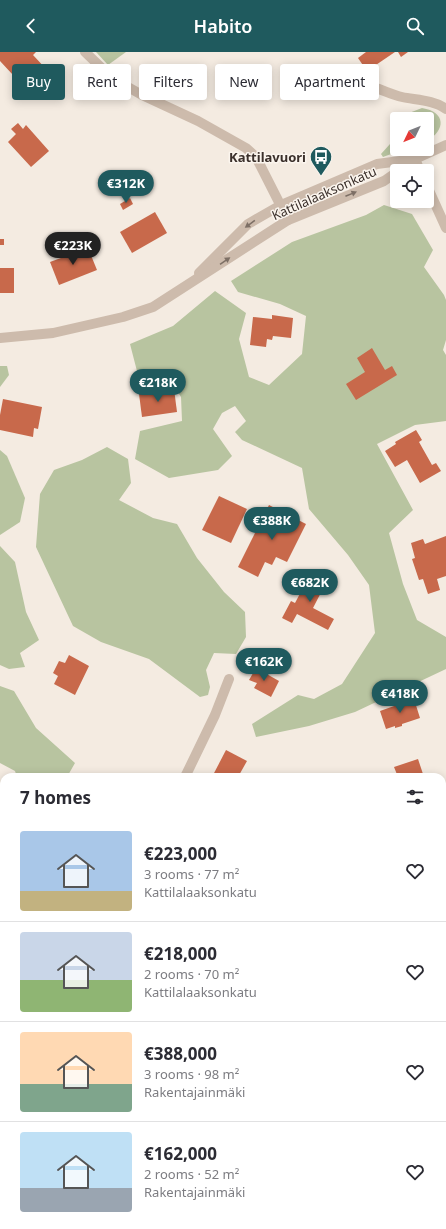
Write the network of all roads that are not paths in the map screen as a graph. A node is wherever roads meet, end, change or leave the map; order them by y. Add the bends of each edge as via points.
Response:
1 (86, 52) edge
2 (379, 88) edge
3 (446, 109) edge
4 (446, 146) edge
5 (415, 159) junction
6 (408, 164) edge
7 (417, 164) edge
8 (390, 176) edge
9 (434, 201) edge
10 (281, 205) junction
11 (288, 220) junction
12 (446, 228) edge
13 (180, 290) junction
14 (0, 338) edge
15 (229, 679) dead end
16 (187, 773) edge

1 - 10 street via 112,78 246,148 256,157
2 - 3 street via 396,95 432,102
4 - 5 street, Kattilalaaksonkatu
5 - 6 street, Kattilalaaksonkatu
5 - 7 street
5 - 10 street, Kattilalaaksonkatu via 377,164
11 -> 8 street, Kattilalaaksonkatu
9 - 12 street
10 - 11 street
10 -> 13 street, Kattilalaaksonkatu via 248,224
13 -> 11 street, Kattilalaaksonkatu
13 - 14 street, Kattilalaaksonkatu via 153,307 123,317 53,333
15 - 16 street

